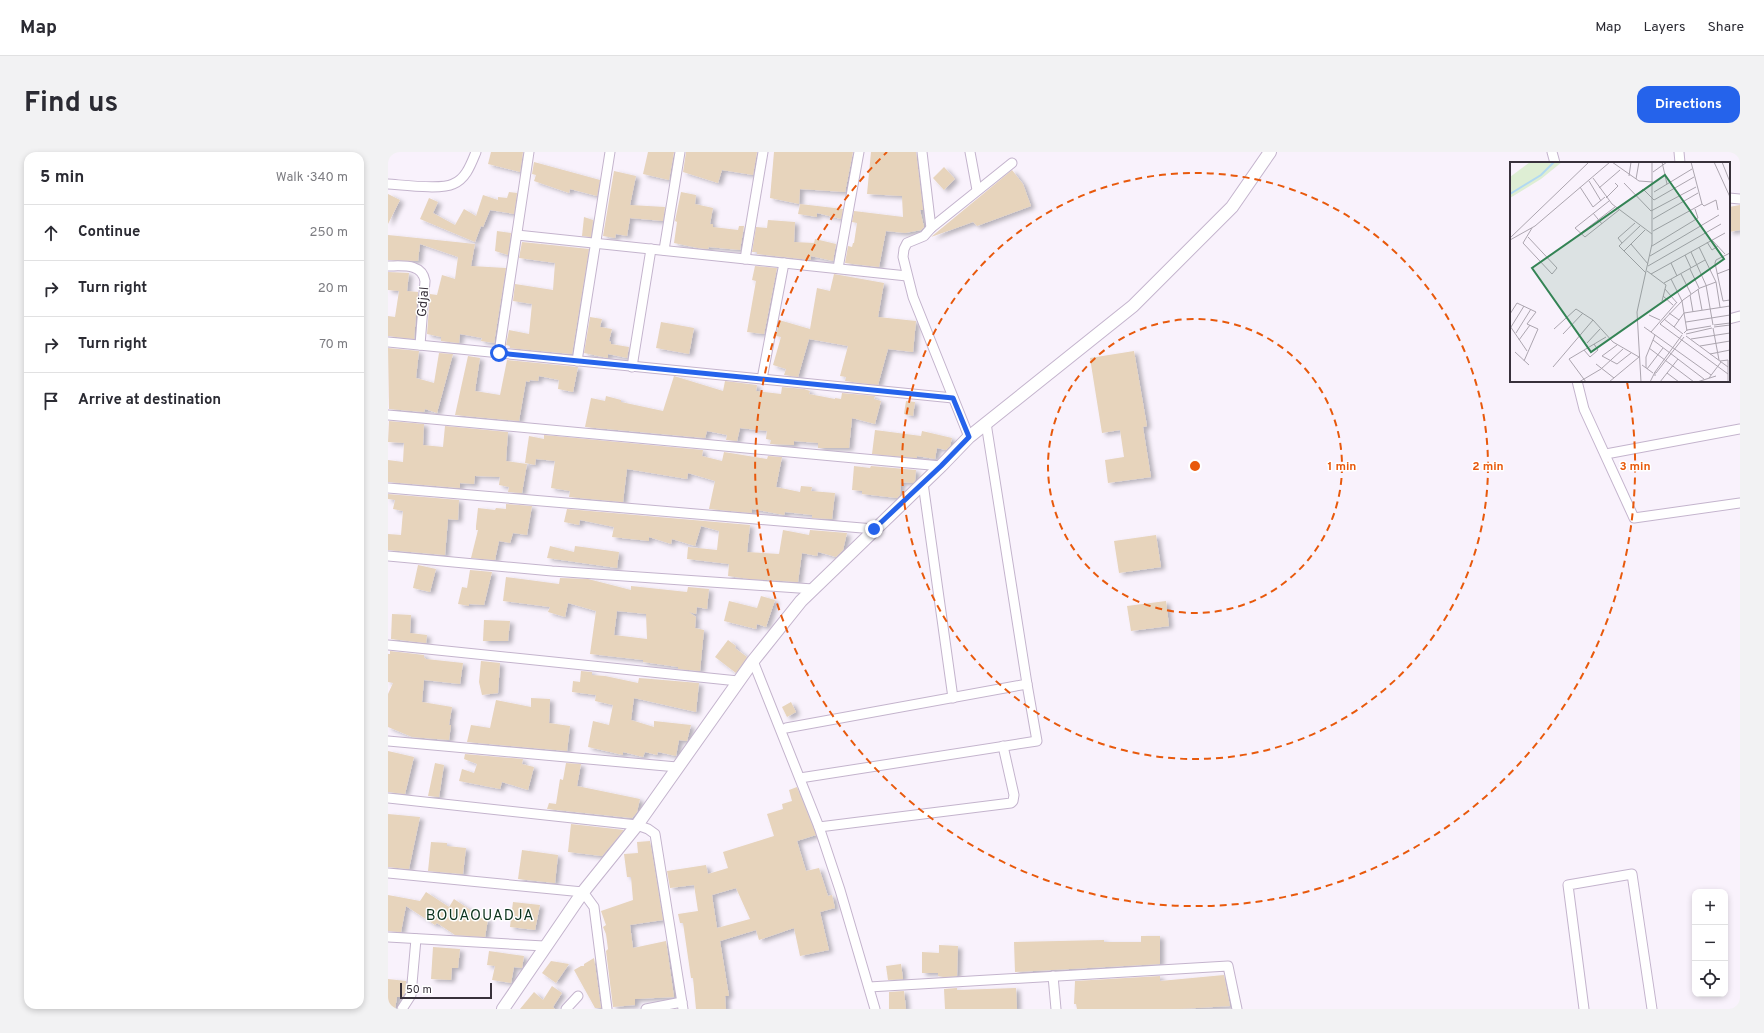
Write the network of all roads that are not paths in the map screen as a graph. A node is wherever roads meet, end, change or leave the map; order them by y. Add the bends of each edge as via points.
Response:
1 (476, 152) edge
2 (529, 152) edge
3 (610, 152) edge
4 (680, 152) edge
5 (763, 152) edge
6 (859, 152) edge
7 (922, 152) edge
8 (970, 152) edge
9 (1270, 152) edge
10 (1552, 152) edge
11 (1679, 152) edge
12 (1555, 162) edge
13 (1680, 162) edge
14 (1012, 163) dead end
15 (388, 184) edge
16 (977, 190) junction
17 (1730, 198) edge
18 (1740, 199) edge
19 (931, 228) junction
20 (517, 235) junction
21 (595, 244) junction
22 (651, 249) junction
23 (664, 250) junction
24 (745, 259) junction
25 (784, 263) junction
26 (388, 266) edge
27 (838, 268) junction
28 (907, 276) junction
29 (1740, 316) edge
30 (1730, 319) edge
31 (388, 342) edge
32 (420, 346) junction
33 (499, 353) junction
34 (577, 362) junction
35 (632, 366) junction
36 (762, 379) junction
37 (1577, 382) edge
38 (953, 398) junction
39 (388, 415) edge
40 (986, 424) junction
41 (1740, 429) edge
42 (969, 437) junction
43 (1606, 454) junction
44 (941, 466) junction
45 (923, 483) junction
46 (388, 488) edge
47 (1740, 503) edge
48 (874, 529) junction
49 (388, 556) edge
50 (813, 589) junction
51 (388, 645) edge
52 (753, 661) junction
53 (738, 681) junction
54 (1027, 684) junction
55 (953, 698) junction
56 (786, 728) dead end
57 (388, 741) edge
58 (1003, 746) junction
59 (677, 768) junction
60 (800, 778) junction
61 (388, 798) edge
62 (637, 825) junction
63 (819, 827) junction
64 (388, 873) edge
65 (583, 892) junction
66 (388, 937) edge
67 (416, 939) junction
68 (544, 946) junction
69 (1053, 976) junction
70 (869, 987) junction
71 (578, 996) dead end
72 (682, 1006) edge
73 (402, 1009) edge
74 (503, 1009) edge
75 (566, 1009) edge
76 (607, 1009) edge
77 (646, 1009) edge
78 (875, 1009) edge
79 (1056, 1009) edge
80 (1237, 1009) edge
81 (1584, 1009) edge
82 (1652, 1009) edge

1 - 15 street via 469,168 453,185 442,187
2 - 20 street
3 - 21 street
4 - 23 street
5 - 24 street
6 - 27 street
7 - 19 street
8 - 16 street
9 - 40 street via 1232,207 1133,306
10 - 12 street
11 - 13 street
14 - 16 street
16 - 19 street
17 - 18 street
19 - 28 street via 924,236 906,243 903,257
20 - 21 street
20 - 33 street
21 - 22 street
21 - 34 street
22 - 23 street
22 - 35 street
23 - 24 street
24 - 25 street
25 - 27 street
25 - 36 street
26 - 32 street, Gdjal via 411,266 418,268 424,275
27 - 28 street
28 - 38 street
29 - 30 street
31 - 32 street
32 - 33 street
33 - 34 street
34 - 35 street
35 - 36 street
36 - 38 street
37 - 43 street via 1584,409
38 - 42 street
39 - 44 street
40 - 42 street
40 - 54 street
41 - 43 street
42 - 44 street
43 - 47 street via 1634,518
44 - 45 street
45 - 48 street
45 - 55 street
46 - 48 street
48 - 50 street
49 - 50 street via 552,571
50 - 52 street
51 - 53 street
52 - 53 street
52 - 60 street
53 - 59 street
54 - 55 street
54 - 58 street via 1037,741
55 - 56 street
57 - 59 street
58 - 60 street
58 - 63 street via 1014,795 1011,803
59 - 62 street
60 - 63 street
61 - 62 street
62 - 65 street
62 - 72 street via 655,834
63 - 70 street
64 - 65 street
65 - 68 street
65 - 76 street via 594,907
66 - 67 street
67 - 68 street
67 - 73 street via 411,994
68 - 74 street
69 - 70 street
69 - 79 street
69 - 80 street via 1228,966
70 - 78 street
71 - 75 street
72 - 77 street
81 - 82 street via 1568,885 1632,874

